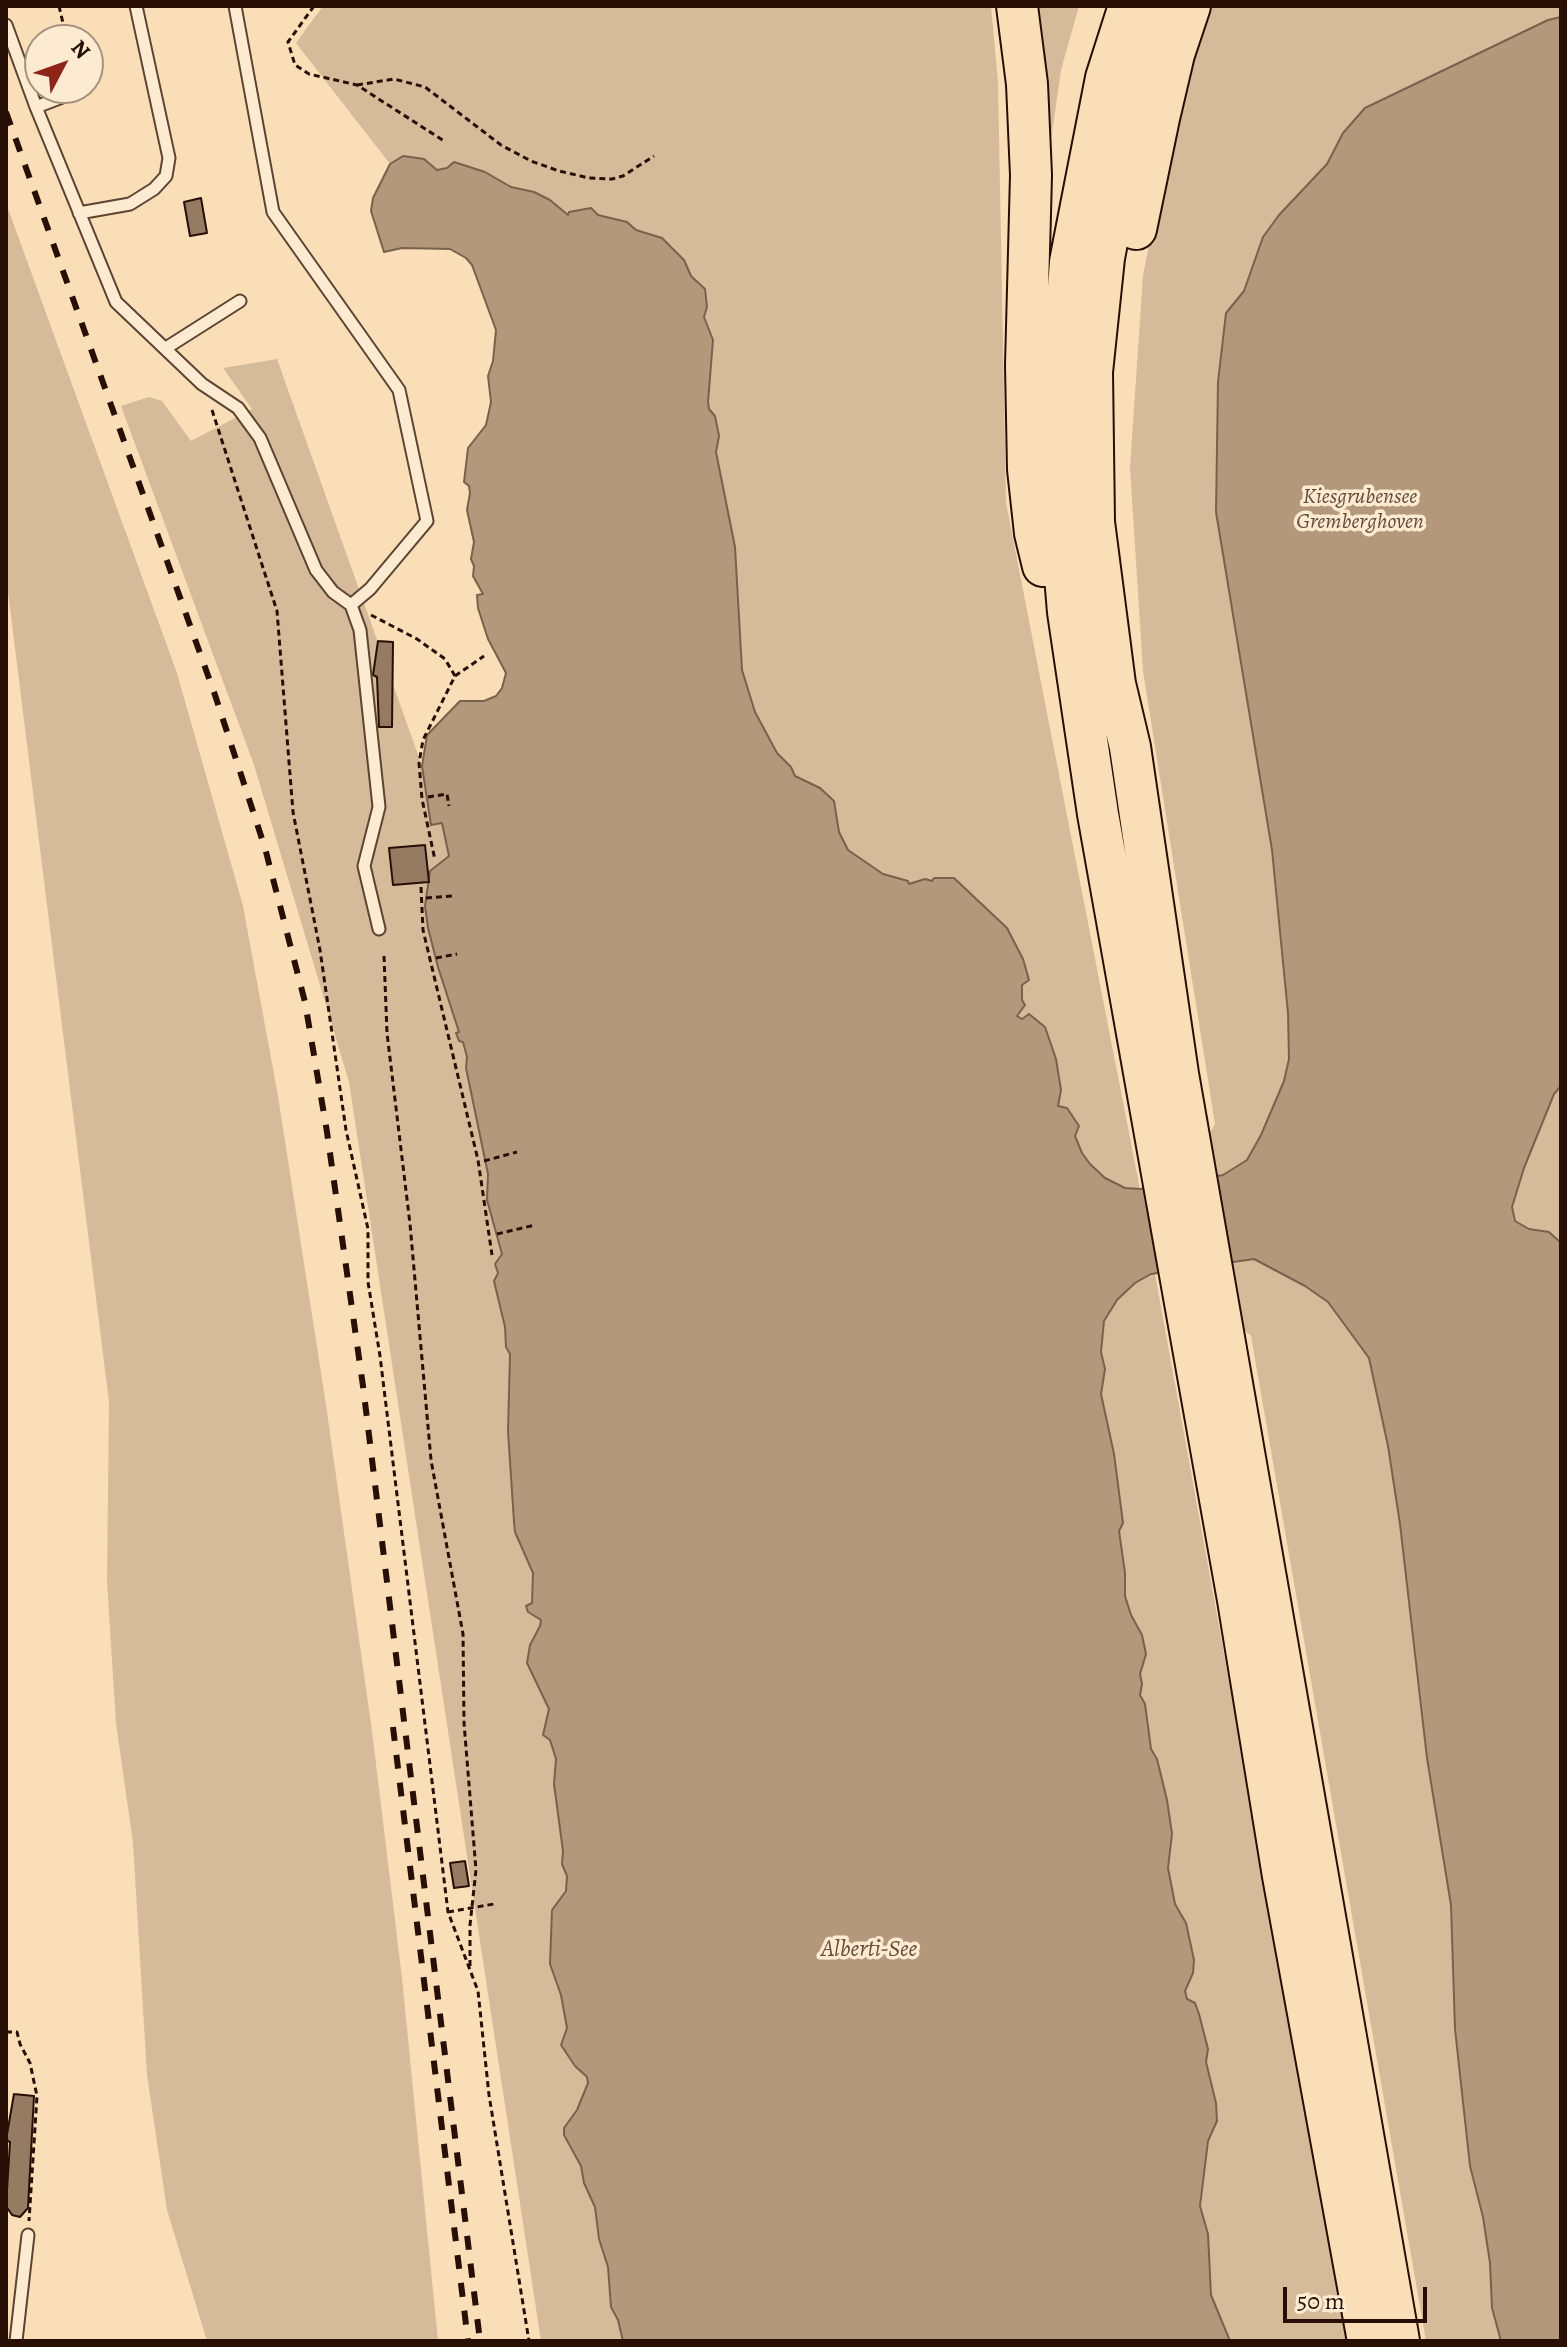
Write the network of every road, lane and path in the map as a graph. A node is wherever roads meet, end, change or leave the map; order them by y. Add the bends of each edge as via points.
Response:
1 (136, 6) edge
2 (235, 6) edge
3 (314, 6) edge
4 (1017, 6) edge
5 (1129, 6) edge
6 (1162, 6) edge
7 (1190, 6) edge
8 (6, 25) edge
9 (357, 85) junction
10 (44, 104) edge
11 (36, 107) junction
12 (444, 141) dead end
13 (654, 156) dead end
14 (79, 213) junction
15 (240, 301) dead end
16 (166, 348) junction
17 (202, 384) junction
18 (351, 605) junction
19 (484, 656) dead end
20 (455, 676) junction
21 (1086, 741) junction
22 (1130, 747) junction
23 (428, 797) dead end
24 (449, 806) dead end
25 (435, 860) dead end
26 (421, 887) dead end
27 (452, 896) dead end
28 (426, 898) dead end
29 (379, 929) dead end
30 (457, 954) dead end
31 (384, 956) dead end
32 (436, 958) dead end
33 (1174, 1142) junction
34 (517, 1152) dead end
35 (484, 1161) dead end
36 (535, 1225) dead end
37 (497, 1234) dead end
38 (492, 1255) dead end
39 (1202, 1302) junction
40 (494, 1904) dead end
41 (472, 1908) junction
42 (448, 1912) junction
43 (470, 1968) junction
44 (6, 2032) edge
45 (28, 2235) joint
46 (16, 2341) edge
47 (529, 2341) edge
48 (1368, 2341) edge
49 (1399, 2341) edge

1 - 14 lane via 169,158 166,176 130,204
2 - 18 lane via 273,212 399,390 427,521
3 - 9 path via 288,42 295,65 309,74
4 - 21 highway via 1031,175 1028,469 1035,533
5 - 21 highway via 1106,78 1070,262 1061,379 1061,528
6 - 22 highway via 1137,82 1119,168 1092,372 1094,522 1115,684
7 - 22 highway via 1174,54 1130,264 1116,402 1117,527
8 - 11 lane
9 - 12 path
9 - 13 path via 394,79 425,87 501,145 559,171 612,179
10 - 11 lane
11 - 14 lane
14 - 16 lane via 116,302
15 - 16 lane
16 - 17 lane
17 - 18 lane via 238,408 260,438 316,570
17 - 42 path via 277,611 293,812 346,1130 368,1229 368,1282
18 - 20 path via 426,645 445,659
18 - 29 lane via 360,630 379,807 364,866
19 - 20 path
20 - 25 path via 423,740 419,763
21 - 33 highway
22 - 33 highway
23 - 24 path via 447,794
26 - 38 path via 423,930 478,1160
27 - 28 path
30 - 32 path
31 - 41 path via 387,1033 431,1460 463,1634 476,1870
33 - 39 highway
34 - 35 path
36 - 37 path
39 - 48 highway via 1283,1876
39 - 49 highway
40 - 41 path
41 - 42 path
41 - 43 path
42 - 43 path
43 - 47 path via 478,1991 489,2095
44 - 45 path via 17,2032 37,2096
45 - 46 lane

